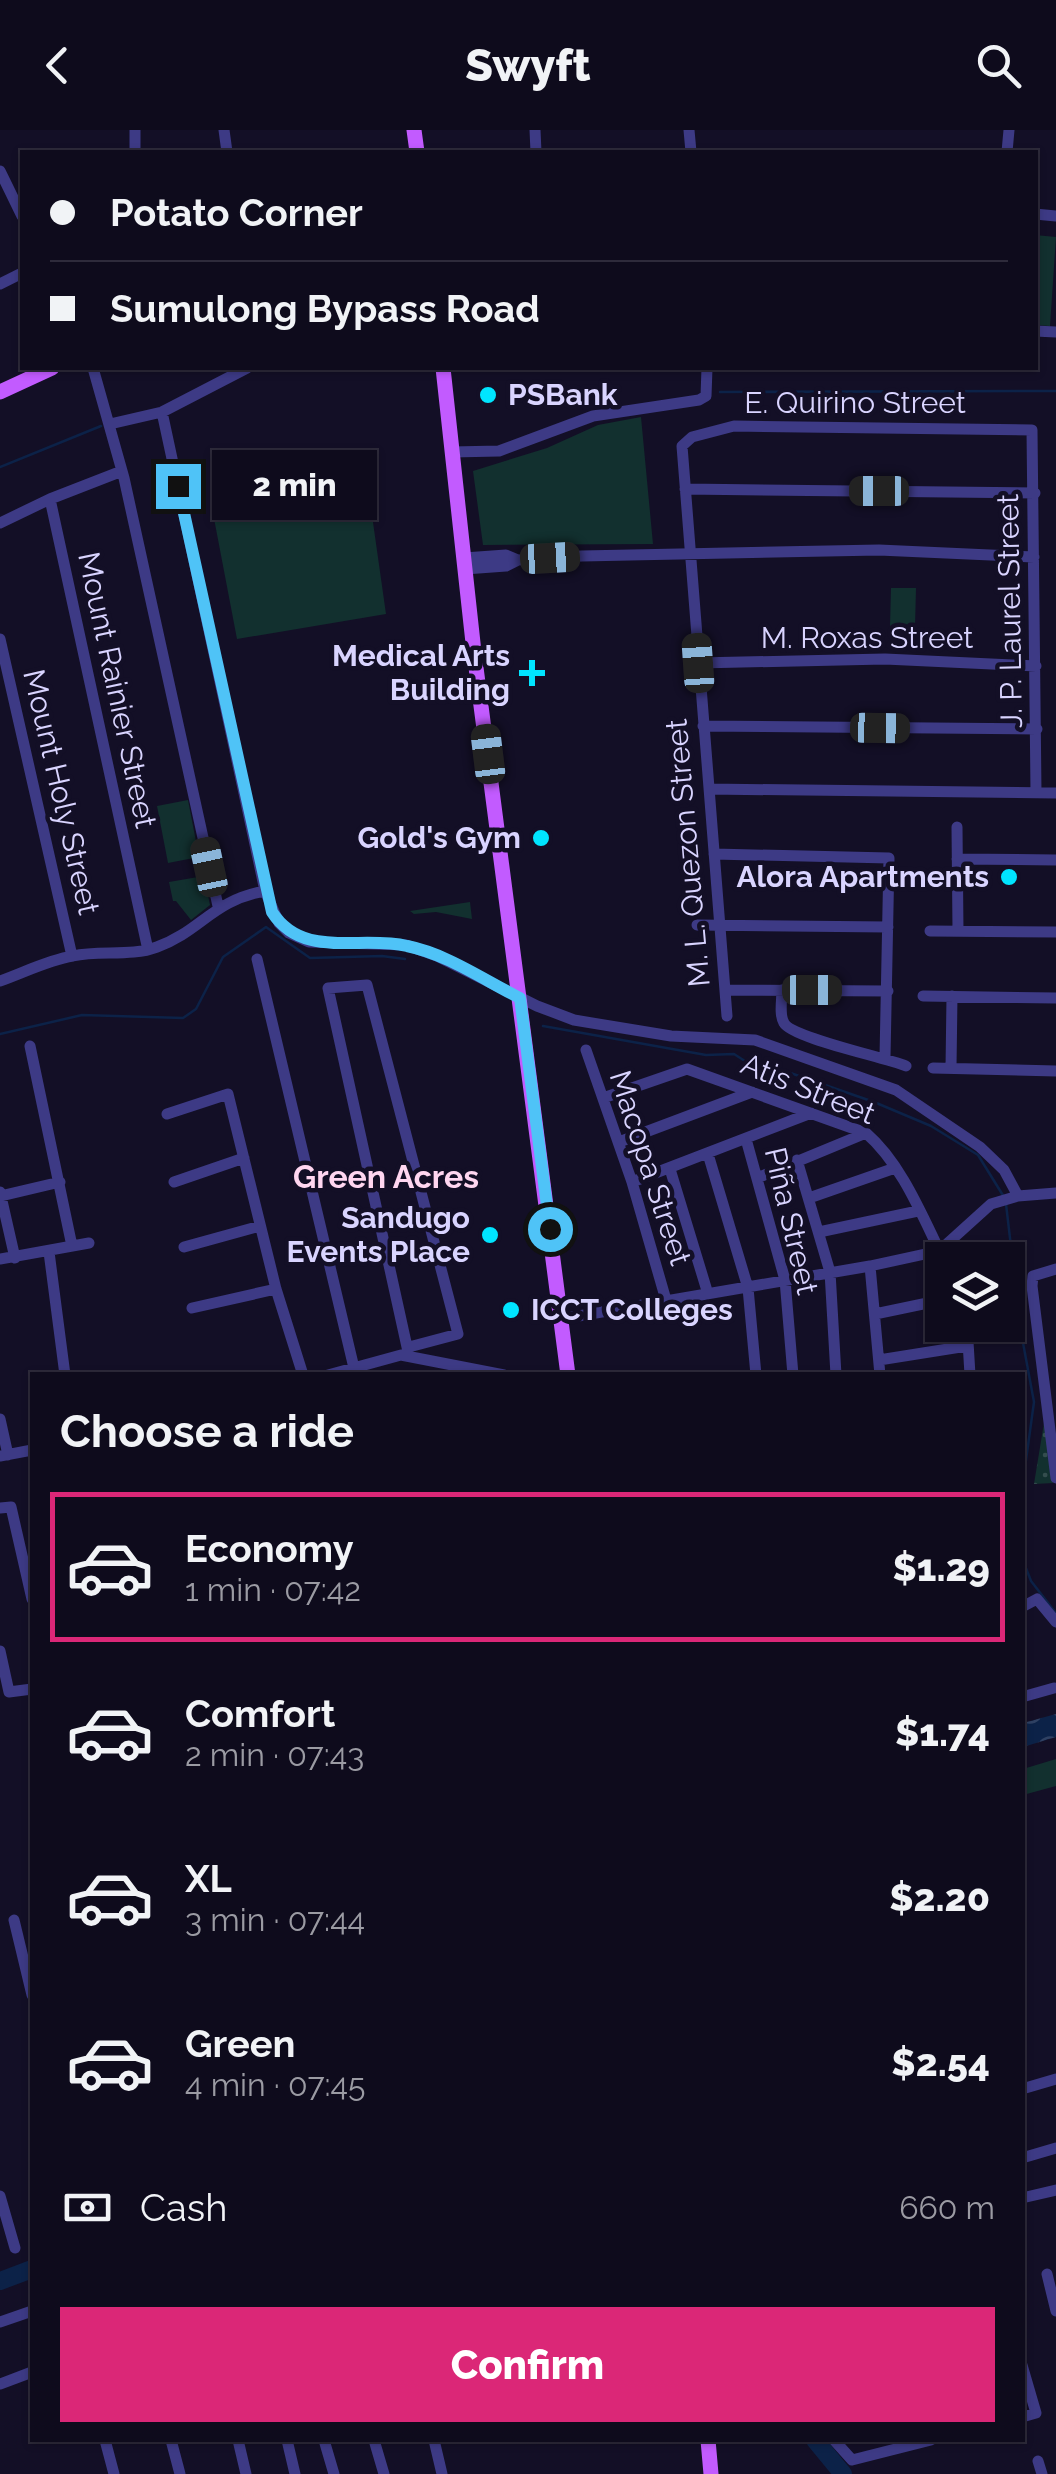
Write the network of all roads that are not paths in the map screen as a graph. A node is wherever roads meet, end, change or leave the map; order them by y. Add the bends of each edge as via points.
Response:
1 (2, 179) edge
2 (20, 212) edge
3 (48, 370) edge
4 (94, 370) edge
5 (242, 370) edge
6 (440, 370) edge
7 (708, 371) edge
8 (0, 392) edge
9 (162, 412) junction
10 (110, 424) junction
11 (1032, 430) joint
12 (682, 446) joint
13 (452, 452) junction
14 (122, 471) junction
15 (685, 490) junction
16 (1034, 493) junction
17 (50, 498) junction
18 (0, 523) edge
19 (690, 554) junction
20 (1034, 557) junction
21 (465, 563) junction
22 (0, 640) edge
23 (698, 663) junction
24 (1036, 666) junction
25 (703, 726) junction
26 (1037, 730) junction
27 (709, 789) junction
28 (1036, 792) junction
29 (1056, 793) edge
30 (957, 827) dead end
31 (714, 854) junction
32 (957, 859) junction
33 (1056, 860) edge
34 (265, 892) junction
35 (218, 906) junction
36 (697, 925) dead end
37 (720, 926) junction
38 (888, 927) junction
39 (930, 931) dead end
40 (958, 931) junction
41 (1056, 932) edge
42 (148, 950) junction
43 (72, 956) junction
44 (257, 959) dead end
45 (0, 981) edge
46 (725, 990) junction
47 (782, 990) junction
48 (888, 991) junction
49 (922, 996) dead end
50 (952, 996) junction
51 (1056, 998) edge
52 (521, 1002) junction
53 (727, 1016) dead end
54 (30, 1046) dead end
55 (586, 1050) dead end
56 (885, 1057) junction
57 (906, 1066) dead end
58 (933, 1068) dead end
59 (950, 1068) junction
60 (1056, 1071) edge
61 (752, 1092) junction
62 (603, 1098) junction
63 (811, 1113) junction
64 (167, 1114) dead end
65 (866, 1133) junction
66 (746, 1139) junction
67 (619, 1142) junction
68 (708, 1154) junction
69 (244, 1158) junction
70 (797, 1160) junction
71 (670, 1168) junction
72 (895, 1168) junction
73 (757, 1178) junction
74 (60, 1182) junction
75 (174, 1182) dead end
76 (632, 1182) junction
77 (1056, 1193) edge
78 (0, 1194) edge
79 (809, 1198) junction
80 (1008, 1198) junction
81 (918, 1211) junction
82 (260, 1226) junction
83 (819, 1232) junction
84 (935, 1242) edge
85 (954, 1242) edge
86 (89, 1243) dead end
87 (72, 1246) junction
88 (184, 1246) dead end
89 (49, 1252) junction
90 (15, 1258) junction
91 (925, 1258) edge
92 (0, 1260) edge
93 (870, 1266) junction
94 (1056, 1269) edge
95 (830, 1272) junction
96 (784, 1280) junction
97 (748, 1288) junction
98 (276, 1289) junction
99 (708, 1294) junction
100 (666, 1300) junction
101 (925, 1304) edge
102 (192, 1308) dead end
103 (875, 1314) junction
104 (561, 1319) junction
105 (967, 1342) edge
106 (967, 1346) junction
107 (409, 1351) junction
108 (879, 1360) junction
109 (354, 1368) junction
110 (65, 1372) edge
111 (302, 1372) edge
112 (340, 1372) edge
113 (492, 1372) edge
114 (568, 1372) edge
115 (756, 1372) edge
116 (792, 1372) edge
117 (836, 1372) edge
118 (880, 1372) edge
119 (970, 1372) edge
120 (0, 1419) edge
121 (30, 1450) edge
122 (4, 1456) edge
123 (1056, 1478) edge
124 (0, 1508) edge
125 (30, 1591) edge
126 (1025, 1605) edge
127 (1056, 1622) edge
128 (0, 1652) edge
129 (1054, 1688) edge
130 (30, 1689) edge
131 (1025, 1696) edge
132 (14, 1920) dead end
133 (30, 1987) edge
134 (1056, 2079) edge
135 (1025, 2087) edge
136 (1056, 2148) edge
137 (1025, 2157) edge
138 (1056, 2190) edge
139 (0, 2196) edge
140 (1025, 2197) edge
141 (15, 2248) dead end
142 (1047, 2274) dead end
143 (1056, 2311) edge
144 (30, 2313) edge
145 (0, 2322) edge
146 (30, 2373) edge
147 (1025, 2374) edge
148 (0, 2384) edge
149 (1025, 2416) edge
150 (106, 2442) edge
151 (172, 2442) edge
152 (238, 2442) edge
153 (287, 2442) edge
154 (325, 2442) edge
155 (375, 2442) edge
156 (434, 2442) edge
157 (708, 2442) edge
158 (836, 2442) edge
159 (923, 2442) edge
160 (114, 2474) edge
161 (180, 2474) edge
162 (246, 2474) edge
163 (295, 2474) edge
164 (334, 2474) edge
165 (384, 2474) edge
166 (442, 2474) edge
167 (712, 2474) edge

1 - 2 street
3 - 8 main road
4 - 10 street
5 - 9 street
6 - 13 main road
7 - 13 street via 706,396 699,400 594,416 500,451
9 - 10 street
9 - 34 street
10 - 14 street
11 - 12 street, E. Quirino Street via 734,426
11 - 16 street, J. P. Laurel Street
12 - 15 street, M. L. Quezon Street
13 - 21 main road
14 - 17 street
14 - 35 street
15 - 16 street
15 - 19 street, M. L. Quezon Street
16 - 20 street, J. P. Laurel Street
17 - 18 street
17 - 42 street, Mount Rainier Street
19 - 20 street via 880,550
19 - 21 street
19 - 23 street, M. L. Quezon Street
20 - 24 street, J. P. Laurel Street
21 - 52 main road
22 - 43 street, Mount Holy Street
23 - 24 street, M. Roxas Street via 885,659
23 - 25 street, M. L. Quezon Street
24 - 26 street, J. P. Laurel Street
25 - 26 street
25 - 27 street, M. L. Quezon Street
26 - 28 street, J. P. Laurel Street
27 - 28 street
27 - 31 street, M. L. Quezon Street
28 - 29 street
30 - 32 street
31 - 37 street, M. L. Quezon Street
31 - 38 street via 889,858
32 - 33 street
32 - 40 street
34 - 35 street
34 - 52 street via 279,924 309,942 406,945
35 - 42 street via 190,930
36 - 37 street
37 - 38 street
37 - 46 street, M. L. Quezon Street
38 - 48 street
39 - 40 street
40 - 41 street
42 - 43 street
43 - 45 street
44 - 109 street
46 - 47 street
46 - 53 street, M. L. Quezon Street
47 - 48 street
47 - 56 street via 788,1027
48 - 56 street
49 - 50 street
50 - 51 street
50 - 59 street
52 - 80 street via 574,1020 671,1036 754,1040 896,1090 1004,1170
52 - 104 main road
54 - 74 street
55 - 62 street, Macopa Street
56 - 57 street
58 - 59 street
59 - 60 street
61 - 62 street, Atis Street via 687,1069
61 - 63 street, Atis Street
61 - 67 street
62 - 67 street, Macopa Street
63 - 65 street, Atis Street
63 - 66 street
64 - 69 street via 228,1094
65 - 70 street
65 - 72 street, Atis Street
66 - 68 street
66 - 73 street, Piña Street
67 - 76 street, Macopa Street
68 - 71 street
68 - 97 street
69 - 75 street
69 - 82 street
70 - 73 street
70 - 79 street
71 - 76 street
71 - 99 street
72 - 79 street
72 - 81 street, Atis Street
73 - 96 street, Piña Street
74 - 78 street
74 - 87 street
76 - 100 street, Macopa Street
77 - 80 street
78 - 90 street
79 - 83 street
80 - 85 street via 978,1215
81 - 83 street
81 - 84 street, Atis Street
82 - 88 street
82 - 98 street
83 - 95 street
86 - 87 street
87 - 89 street
89 - 90 street
89 - 110 street
90 - 92 street
91 - 93 street
93 - 95 street
93 - 103 street
94 - 123 street via 1033,1276
95 - 96 street
95 - 117 street
96 - 97 street
96 - 116 street, Piña Street
97 - 99 street
97 - 115 street
98 - 102 street
98 - 111 street
99 - 100 street
100 - 104 street
101 - 103 street
103 - 108 street
104 - 114 main road
105 - 106 street
106 - 108 street
106 - 119 street
107 - 107 street via 328,988 367,984 458,1334
107 - 109 street
107 - 113 street
108 - 118 street
109 - 112 street
120 - 122 street
121 - 122 street
124 - 125 street via 10,1507
126 - 127 street via 1037,1599
128 - 130 street via 10,1692
129 - 131 street
132 - 133 street
134 - 135 street
136 - 137 street
138 - 140 street
139 - 141 street
142 - 143 street
144 - 145 street
146 - 148 street
147 - 149 street via 1036,2413
150 - 160 street
151 - 161 street
152 - 162 street
153 - 163 street
154 - 164 street
155 - 165 street
156 - 166 street
157 - 167 main road
158 - 159 street via 852,2460

